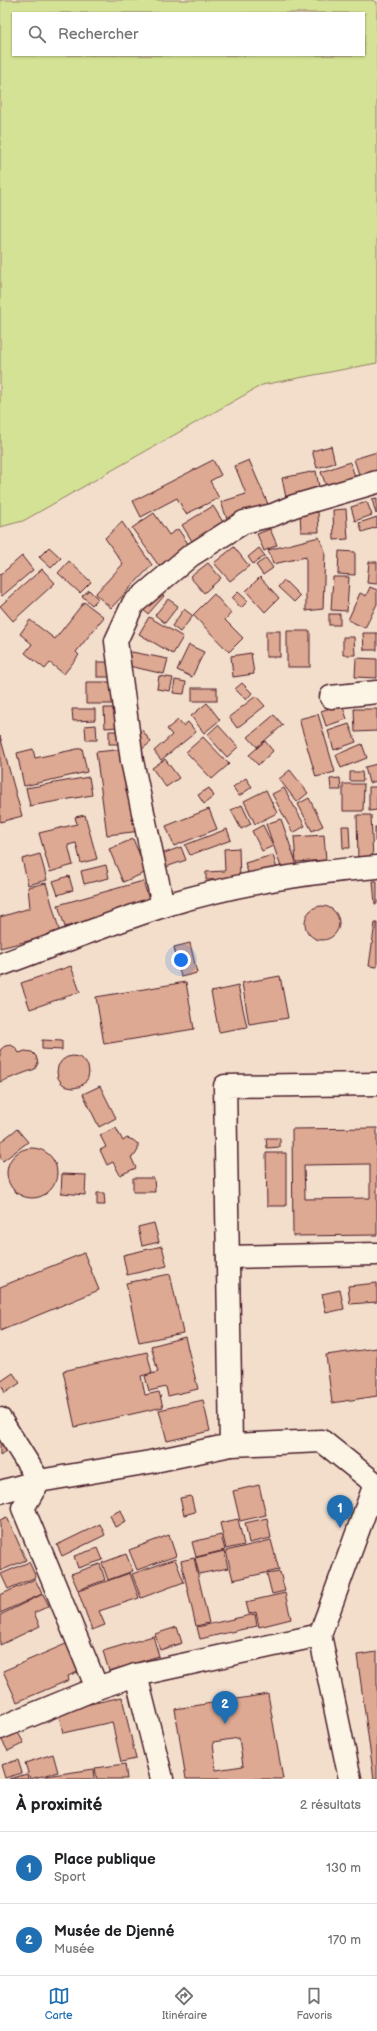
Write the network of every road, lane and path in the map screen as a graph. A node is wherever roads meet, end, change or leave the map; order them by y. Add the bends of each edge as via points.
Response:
1 (377, 482) edge
2 (377, 692) edge
3 (331, 697) dead end
4 (377, 867) edge
5 (163, 906) junction
6 (0, 964) edge
7 (377, 1084) edge
8 (377, 1254) edge
9 (228, 1257) junction
10 (0, 1419) edge
11 (230, 1444) junction
12 (39, 1481) junction
13 (376, 1484) edge
14 (0, 1492) edge
15 (320, 1635) junction
16 (136, 1675) junction
17 (97, 1688) junction
18 (0, 1728) edge
19 (162, 1779) edge
20 (350, 1779) edge

1 - 5 street via 244,522 190,556 133,604 116,641 132,761
2 - 3 street
4 - 5 street via 343,869 237,886
5 - 6 street
7 - 9 street via 225,1086
8 - 9 street
9 - 11 street
10 - 12 street
11 - 12 street via 150,1462
11 - 13 street via 322,1440
12 - 14 street
12 - 17 street via 23,1508
13 - 15 street
15 - 16 street
15 - 20 street
16 - 17 street
16 - 19 street
17 - 18 street

